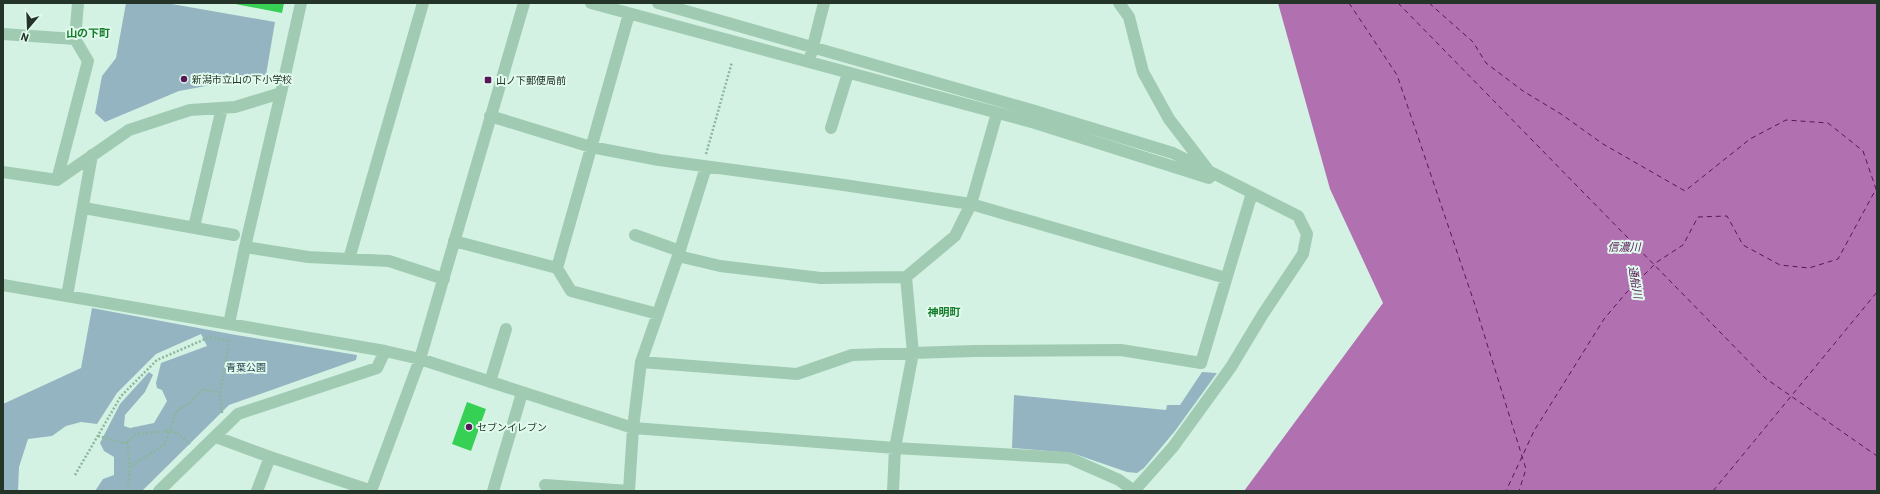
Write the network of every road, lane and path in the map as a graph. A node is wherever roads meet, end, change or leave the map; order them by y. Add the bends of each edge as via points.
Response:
1 (78, 3) edge
2 (301, 3) edge
3 (423, 3) edge
4 (524, 3) edge
5 (591, 3) edge
6 (658, 3) edge
7 (824, 3) edge
8 (1119, 3) edge
9 (629, 14) junction
10 (3, 34) edge
11 (75, 39) junction
12 (813, 47) junction
13 (732, 62) dead end
14 (808, 62) junction
15 (848, 73) junction
16 (281, 93) junction
17 (222, 108) junction
18 (997, 113) junction
19 (490, 116) junction
20 (831, 128) dead end
21 (591, 147) junction
22 (92, 155) junction
23 (704, 166) junction
24 (1209, 171) junction
25 (3, 172) edge
26 (57, 180) junction
27 (1247, 190) junction
28 (972, 204) junction
29 (84, 208) junction
30 (194, 227) junction
31 (234, 235) dead end
32 (635, 235) dead end
33 (454, 241) junction
34 (245, 247) junction
35 (679, 253) junction
36 (349, 259) junction
37 (558, 268) junction
38 (906, 277) junction
39 (1226, 278) junction
40 (444, 279) junction
41 (3, 285) edge
42 (67, 296) junction
43 (658, 314) junction
44 (229, 324) junction
45 (506, 330) dead end
46 (230, 337) dead end
47 (229, 341) junction
48 (385, 351) junction
49 (913, 353) junction
50 (420, 359) junction
51 (641, 362) junction
52 (490, 382) junction
53 (220, 393) junction
54 (522, 393) junction
55 (633, 428) junction
56 (169, 430) junction
57 (219, 433) junction
58 (98, 436) junction
59 (127, 442) junction
60 (895, 448) junction
61 (199, 453) junction
62 (270, 457) junction
63 (130, 467) junction
64 (75, 475) dead end
65 (545, 485) dead end
66 (128, 491) edge
67 (160, 491) edge
68 (257, 491) edge
69 (371, 491) edge
70 (493, 491) edge
71 (629, 491) edge
72 (893, 491) edge
73 (1134, 491) edge

1 - 11 street
2 - 16 street
3 - 36 street
4 - 19 street
5 - 9 street
6 - 12 street
7 - 12 street
8 - 24 street via 1130,17 1143,72 1169,119
9 - 14 street
9 - 21 street
10 - 11 street
11 - 26 street via 88,61
12 - 14 street
12 - 24 street via 1035,110 1166,151
13 - 23 path
14 - 15 street
15 - 18 street
15 - 20 street
16 - 17 street via 235,107
16 - 34 street
17 - 22 street via 190,110 129,130
17 - 30 street
18 - 27 street
18 - 28 street
19 - 21 street
19 - 33 street
21 - 23 street
21 - 37 street
22 - 26 street
22 - 29 street
23 - 28 street
23 - 35 street
24 - 27 street
25 - 26 street
27 - 39 street
27 - 73 street via 1298,216 1307,234 1303,254 1231,367 1173,447
28 - 38 street via 955,236
28 - 39 street
29 - 30 street
29 - 42 street
30 - 31 street
32 - 35 street
33 - 37 street
33 - 40 street
34 - 36 street via 308,258
34 - 44 street
35 - 38 street via 720,266 821,278
35 - 43 street
36 - 40 street via 389,261
37 - 43 street via 571,291
38 - 49 street
39 - 49 street via 1201,363 1121,350
40 - 50 street
41 - 42 street
42 - 44 street
43 - 51 street
44 - 48 street
45 - 52 street
46 - 47 path
47 - 53 path
47 - 58 path via 210,337 157,360 121,396
48 - 50 street
48 - 57 street via 377,368 238,414
49 - 51 street via 852,356 796,374
49 - 60 street
50 - 52 street
50 - 69 street
51 - 55 street
52 - 54 street
53 - 56 path via 202,389 189,404 180,409
53 - 57 path
54 - 55 street
54 - 70 street
55 - 60 street
55 - 71 street
56 - 59 path via 136,434
56 - 61 path via 182,437
56 - 63 path via 164,446
57 - 61 street
57 - 62 street
58 - 59 path
58 - 64 path
59 - 63 path
60 - 72 street
60 - 73 street via 1069,458 1119,480
61 - 67 street
62 - 68 street
62 - 69 street
63 - 66 path
65 - 71 street

